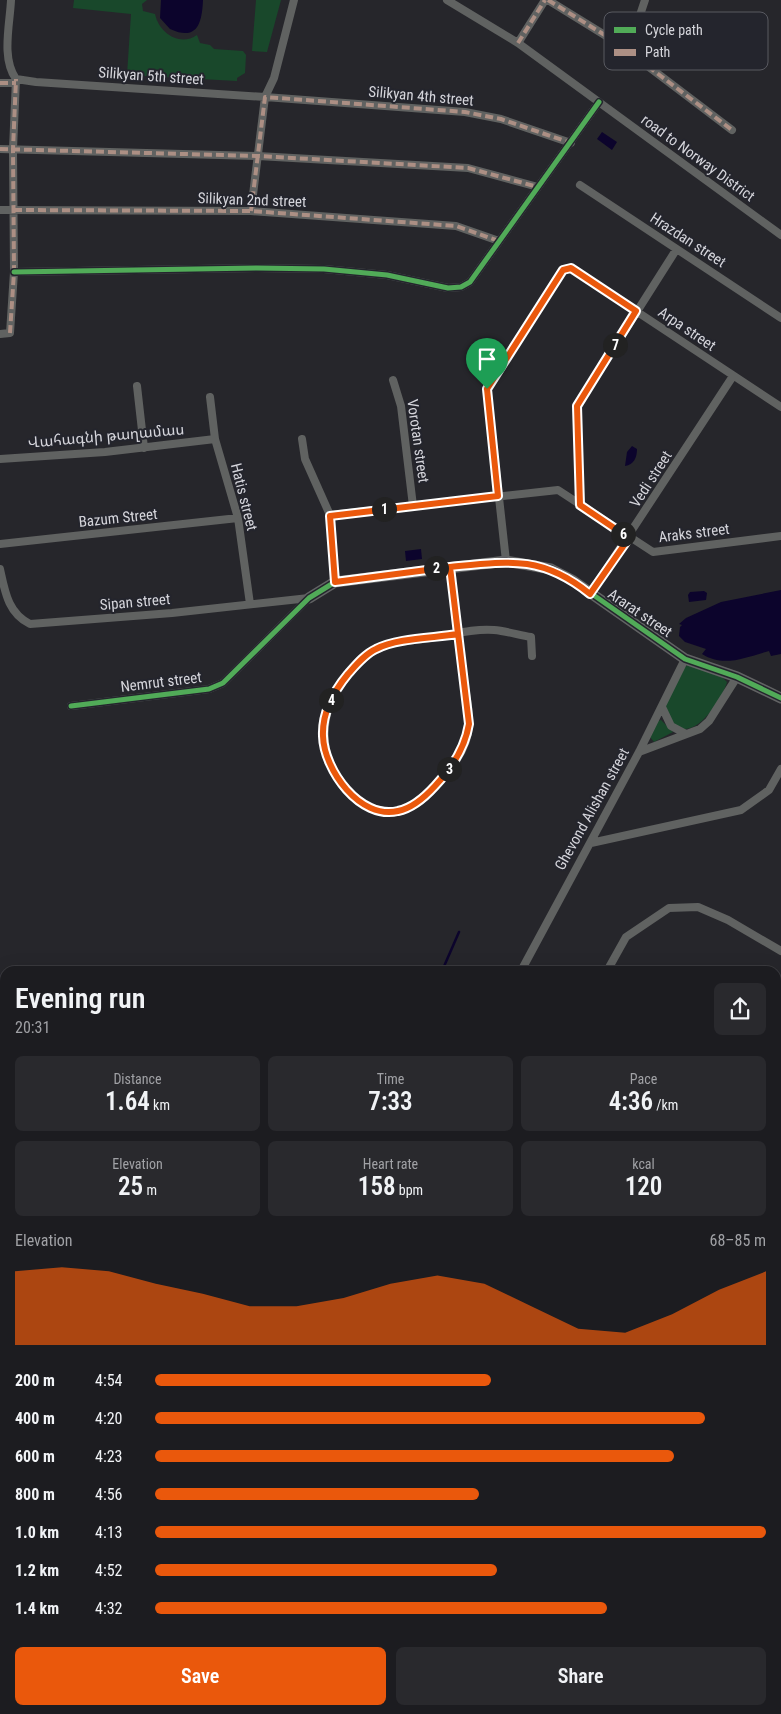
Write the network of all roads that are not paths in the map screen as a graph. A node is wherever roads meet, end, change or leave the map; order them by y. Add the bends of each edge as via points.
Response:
1 (11, 0) edge
2 (294, 0) edge
3 (447, 0) edge
4 (546, 0) edge
5 (645, 0) edge
6 (641, 12) edge
7 (604, 35) edge
8 (518, 43) junction
9 (653, 70) edge
10 (16, 81) junction
11 (0, 83) edge
12 (265, 97) junction
13 (599, 102) junction
14 (732, 130) dead end
15 (571, 143) junction
16 (0, 149) edge
17 (13, 149) junction
18 (258, 156) junction
19 (580, 185) dead end
20 (538, 188) junction
21 (0, 210) edge
22 (14, 210) junction
23 (251, 212) junction
24 (781, 235) edge
25 (499, 241) junction
26 (676, 250) junction
27 (14, 272) junction
28 (636, 311) junction
29 (781, 318) edge
30 (0, 334) edge
31 (733, 376) junction
32 (393, 380) dead end
33 (137, 386) dead end
34 (210, 397) dead end
35 (781, 407) edge
36 (215, 439) junction
37 (302, 439) dead end
38 (144, 448) junction
39 (0, 459) edge
40 (498, 496) junction
41 (580, 505) junction
42 (413, 506) junction
43 (330, 516) junction
44 (238, 518) junction
45 (781, 536) edge
46 (629, 538) junction
47 (0, 544) edge
48 (506, 561) junction
49 (450, 567) junction
50 (0, 569) edge
51 (335, 582) junction
52 (590, 594) junction
53 (309, 598) junction
54 (250, 604) junction
55 (458, 634) junction
56 (532, 656) dead end
57 (684, 658) junction
58 (737, 677) junction
59 (781, 698) edge
60 (71, 706) dead end
61 (662, 707) junction
62 (686, 734) junction
63 (639, 752) junction
64 (781, 769) edge
65 (591, 843) junction
66 (781, 951) edge
67 (524, 966) edge
68 (610, 966) edge

1 - 10 street via 8,53 10,71
2 - 12 street via 274,78
3 - 8 street
4 - 7 street
4 - 8 street
5 - 6 street
8 - 13 street
9 - 14 street
10 - 11 street, Silikyan 5th street
10 - 12 street, Silikyan 5th street
10 - 17 street
12 - 15 street, Silikyan 4th street via 465,112 501,119
12 - 18 street
13 - 15 street
13 - 24 street, road to Norway District
15 - 20 street
16 - 17 street
17 - 18 street
17 - 22 street
18 - 20 street via 468,168
18 - 23 street
19 - 26 street, Hrazdan street
20 - 25 street
21 - 22 street, Silikyan 2nd street
22 - 23 street, Silikyan 2nd street
22 - 27 street
23 - 25 street, Silikyan 2nd street via 456,226
25 - 27 street via 470,282 448,288 387,274 324,269
26 - 28 street
26 - 29 street, Hrazdan street
27 - 30 street via 10,334
28 - 31 street, Arpa street
28 - 40 street, Arpa street via 571,268 563,270 487,389
28 - 41 street via 577,406
31 - 35 street, Arpa street
31 - 46 street, Vedi street
32 - 42 street, Vorotan street via 401,406
33 - 38 street
34 - 36 street, Hatis street
36 - 38 street, Վահագնի թաղամաս
36 - 44 street, Hatis street
37 - 43 street via 305,460
38 - 39 street, Վահագնի թաղամաս
40 - 41 street, Araks street via 558,490
40 - 42 street, Araks street
40 - 48 street, Arpa street
41 - 46 street, Araks street
42 - 43 street, Araks street
43 - 51 street
44 - 47 street, Bazum Street
44 - 54 street, Hatis street
45 - 46 street, Araks street via 653,552
46 - 52 street, Vedi street
48 - 49 street, Ararat street
48 - 52 street, Ararat street via 551,569
49 - 51 street, Ararat street
49 - 55 street
50 - 54 street, Sipan street via 11,610 30,624
51 - 53 street, Ararat street
52 - 57 street, Ararat street
53 - 54 street, Sipan street
53 - 60 street, Nemrut street via 236,673 209,689
55 - 55 street via 469,724 455,761 426,796 407,808 388,812 356,798 337,778 324,745 324,719 338,689 354,668 375,649 388,644
55 - 56 street via 493,629 530,638
57 - 58 street, Ararat street
57 - 61 street, Ghevond Alishan street
58 - 59 street, Ararat street
58 - 62 street via 709,721 694,733
61 - 62 street via 670,726
61 - 63 street, Ghevond Alishan street
62 - 63 street
63 - 65 street, Ghevond Alishan street
64 - 65 street via 769,790 741,810
65 - 67 street, Ghevond Alishan street
66 - 68 street via 728,920 698,907 669,908 626,937

